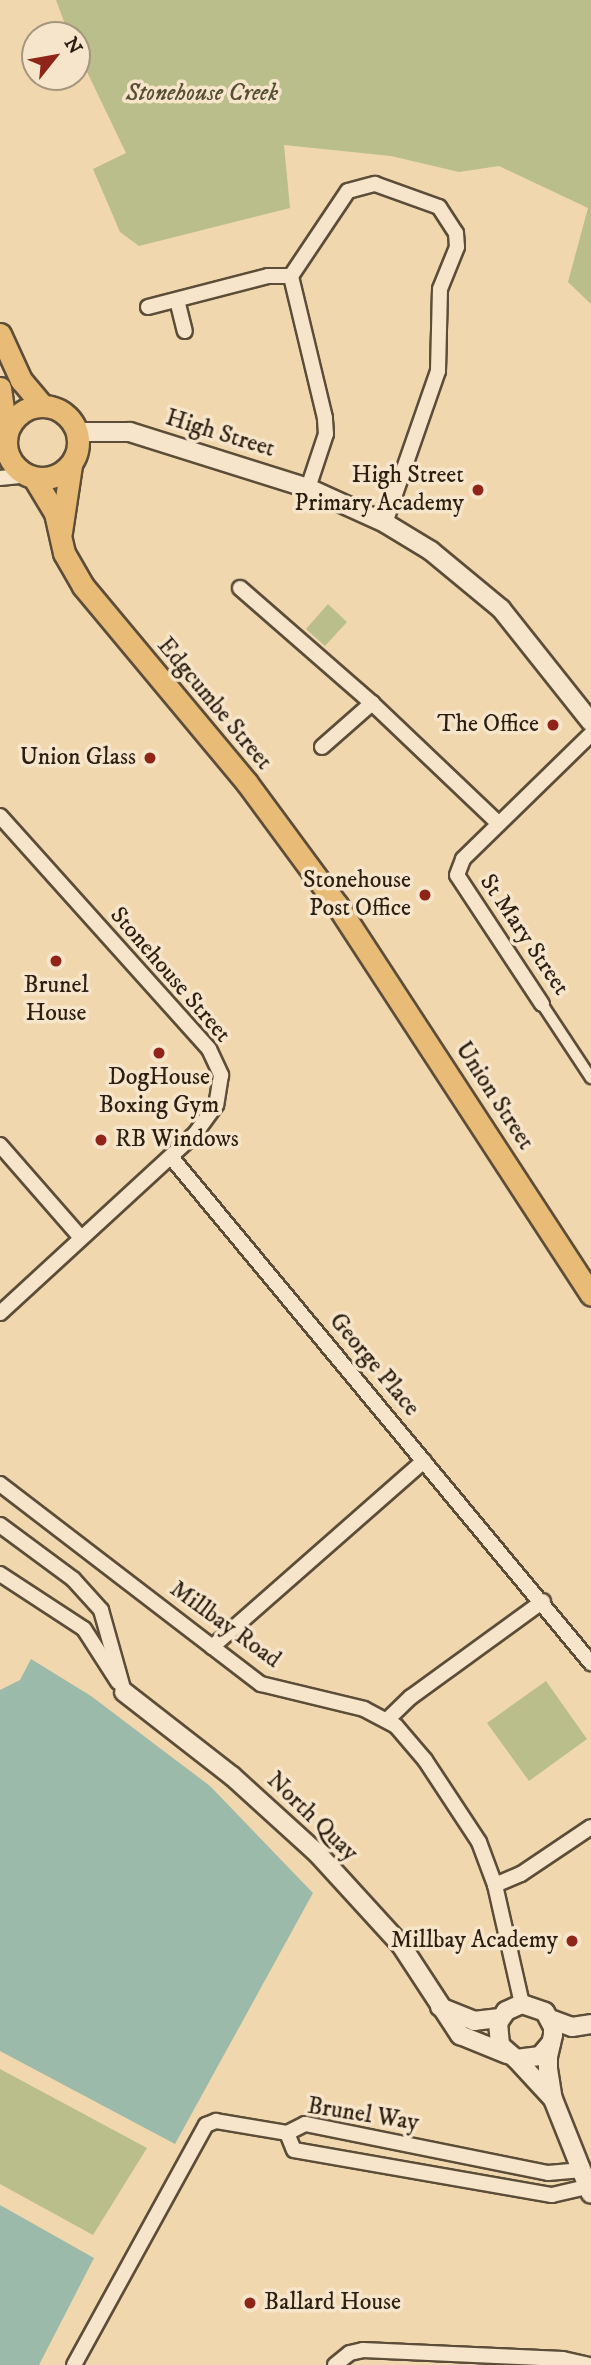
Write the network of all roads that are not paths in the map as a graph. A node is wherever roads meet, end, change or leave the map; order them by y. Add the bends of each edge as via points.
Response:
1 (291, 276) junction
2 (177, 300) junction
3 (148, 307) dead end
4 (185, 331) dead end
5 (0, 334) edge
6 (36, 399) junction
7 (3, 420) edge
8 (77, 432) junction
9 (71, 465) junction
10 (31, 477) junction
11 (0, 478) edge
12 (308, 488) junction
13 (385, 523) junction
14 (61, 532) junction
15 (240, 588) dead end
16 (372, 703) junction
17 (591, 722) edge
18 (591, 734) edge
19 (322, 747) dead end
20 (0, 816) edge
21 (499, 824) junction
22 (352, 927) joint
23 (542, 1004) joint
24 (591, 1078) edge
25 (0, 1145) edge
26 (171, 1157) junction
27 (81, 1238) junction
28 (591, 1294) edge
29 (0, 1313) edge
30 (424, 1461) junction
31 (0, 1484) edge
32 (0, 1525) edge
33 (0, 1574) edge
34 (542, 1601) junction
35 (212, 1647) junction
36 (591, 1663) edge
37 (124, 1692) junction
38 (387, 1720) junction
39 (591, 1827) edge
40 (495, 1885) junction
41 (522, 2004) junction
42 (438, 2005) junction
43 (500, 2018) junction
44 (550, 2019) junction
45 (591, 2024) edge
46 (551, 2043) junction
47 (512, 2056) junction
48 (553, 2099) junction
49 (287, 2133) junction
50 (587, 2183) edge
51 (74, 2365) edge
52 (335, 2365) edge
53 (588, 2365) edge

1 - 2 street via 268,276
1 - 12 street via 325,418 326,434
1 - 13 street via 348,191 375,184 439,207 456,233 457,247 440,289 438,371
2 - 3 street
2 - 4 street
5 - 6 main road
6 - 7 main road
6 - 8 main road via 66,414
7 - 10 main road via 8,455
8 - 9 main road via 79,447
8 - 12 street, High Street via 130,432
9 - 10 main road via 55,477
9 - 14 main road
10 - 11 street
10 - 14 main road, Edgcumbe Street
12 - 13 street, High Street
13 - 17 street, High Street via 431,551 501,609
14 - 22 main road, Edgcumbe Street via 64,553 99,608 247,783
15 - 16 street
16 - 19 street
16 - 21 street
18 - 21 street, St Mary Street
20 - 26 street, Stonehouse Street via 216,1061 221,1074 216,1105
21 - 23 street, St Mary Street via 463,859 457,875
22 - 28 main road, Union Street
23 - 24 street, St Mary Street
25 - 27 street
26 - 27 street, Stonehouse Street
26 - 30 street, George Place
27 - 29 street, Stonehouse Street
30 - 34 street, George Place
30 - 35 street
31 - 35 street, Millbay Road
32 - 37 street via 73,1579 101,1610
33 - 37 street via 92,1636
34 - 36 street, George Place
34 - 38 street via 411,1697
35 - 38 street, Millbay Road via 272,1690 340,1703
37 - 42 street, North Quay via 232,1776 317,1853 401,1945
38 - 40 street, Millbay Road via 425,1760 470,1827
39 - 40 street via 522,1874
40 - 41 street, Millbay Road
41 - 43 street
41 - 44 street via 538,2007
42 - 43 street via 474,2021
42 - 47 street, North Quay via 460,2035
43 - 47 street via 497,2035
44 - 45 street via 572,2027
44 - 46 street
46 - 47 street via 540,2056
46 - 48 street via 548,2069
47 - 48 street
48 - 50 street
49 - 50 street, Brunel Way via 305,2124
49 - 50 street, Brunel Way via 294,2150 552,2195
49 - 51 street via 216,2121 206,2125
52 - 53 street via 363,2350 563,2359

